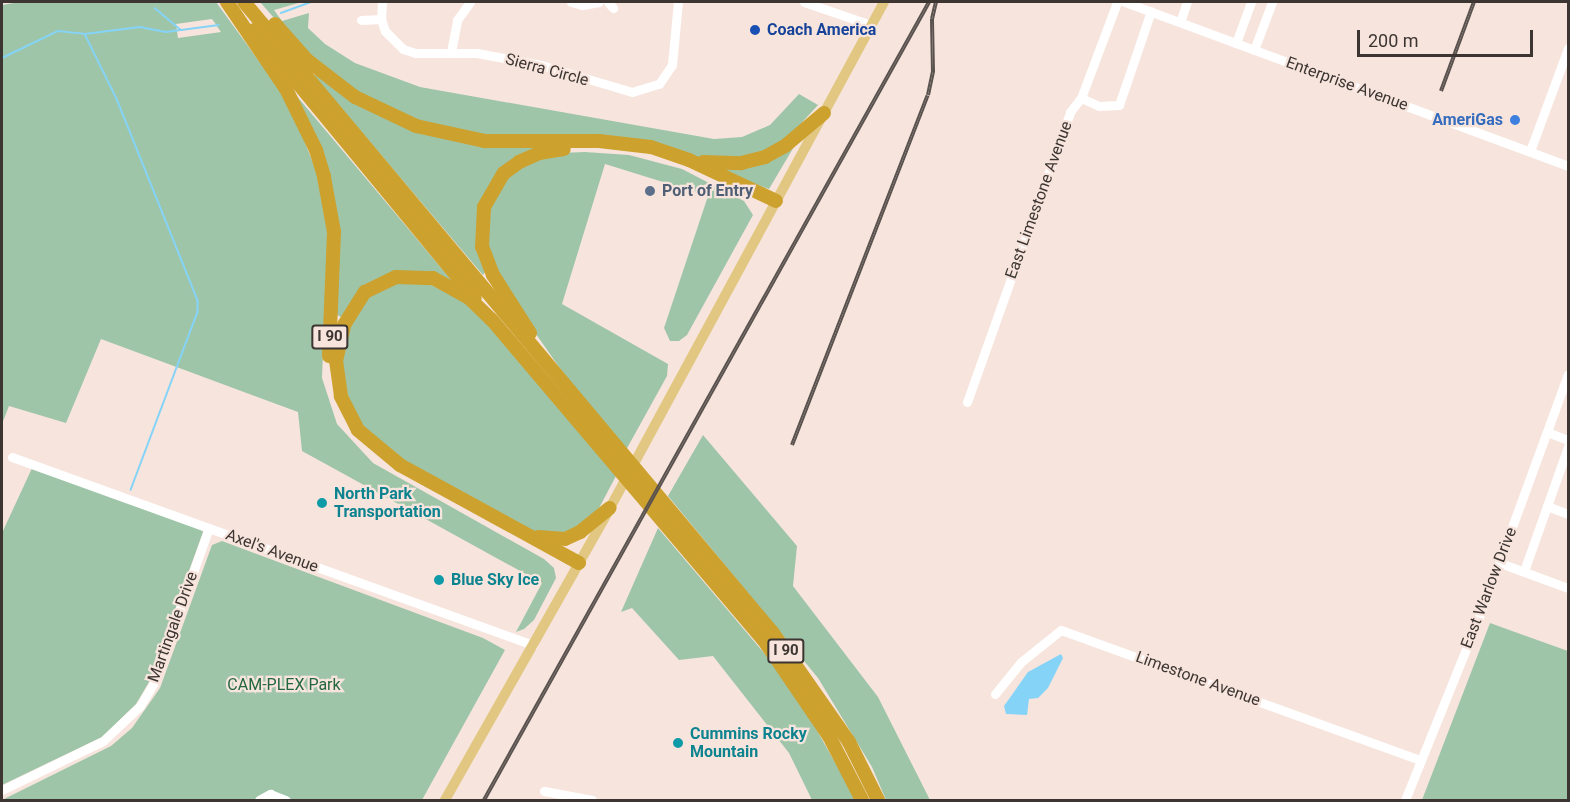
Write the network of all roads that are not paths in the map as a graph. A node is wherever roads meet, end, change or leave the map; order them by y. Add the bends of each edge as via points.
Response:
1 (229, 2) edge
2 (244, 2) edge
3 (255, 2) edge
4 (382, 2) edge
5 (470, 2) edge
6 (570, 2) edge
7 (599, 2) edge
8 (678, 2) edge
9 (804, 2) edge
10 (884, 2) edge
11 (1117, 2) edge
12 (1125, 2) edge
13 (1187, 2) edge
14 (1248, 2) edge
15 (1272, 2) edge
16 (1151, 11) junction
17 (381, 19) junction
18 (361, 20) dead end
19 (1180, 22) junction
20 (871, 25) junction
21 (1236, 43) junction
22 (1569, 48) edge
23 (1254, 50) junction
24 (451, 52) junction
25 (1081, 98) junction
26 (824, 113) junction
27 (1530, 151) junction
28 (689, 160) junction
29 (1569, 165) edge
30 (773, 205) junction
31 (1569, 374) edge
32 (563, 396) junction
33 (967, 402) dead end
34 (1547, 432) junction
35 (1569, 440) edge
36 (1569, 447) edge
37 (12, 457) dead end
38 (1547, 506) junction
39 (609, 508) junction
40 (1569, 514) edge
41 (672, 521) junction
42 (209, 528) junction
43 (532, 536) junction
44 (1500, 563) junction
45 (577, 567) junction
46 (1524, 571) junction
47 (1569, 588) edge
48 (533, 645) junction
49 (995, 694) dead end
50 (1421, 760) junction
51 (2, 790) edge
52 (544, 791) dead end
53 (260, 801) edge
54 (286, 801) edge
55 (445, 801) edge
56 (592, 801) edge
57 (862, 801) edge
58 (878, 801) edge
59 (1405, 801) edge

1 - 32 highway, I 90
1 - 45 highway, I 90 via 285,89 316,150 324,177 334,232 330,376 342,416 351,431 379,460
2 - 32 highway, I 90 via 477,278
3 - 28 highway via 327,77 355,97 416,126 485,141 626,143
4 - 17 street
5 - 24 street via 457,20
6 - 7 street
8 - 24 street, Sierra Circle via 672,65 659,84 645,90 621,91 542,65
9 - 20 street
10 - 20 main road
11 - 25 street, East Limestone Avenue
12 - 16 street, Enterprise Avenue
13 - 19 street
14 - 21 street
15 - 23 street
16 - 19 street, Enterprise Avenue
16 - 25 street via 1119,105 1099,106
17 - 18 street
17 - 24 street, Sierra Circle via 392,42 402,49 415,53
19 - 21 street, Enterprise Avenue
20 - 26 main road
21 - 23 street, Enterprise Avenue
22 - 27 street
23 - 27 street, Enterprise Avenue
25 - 33 street, East Limestone Avenue via 1070,112
26 - 28 highway via 785,146 765,157 718,164
26 - 30 main road
27 - 29 street, Enterprise Avenue
28 - 30 highway
30 - 32 highway via 686,166 615,149 539,153 504,174 484,207 482,247 493,275
30 - 39 main road
31 - 34 street, East Warlow Drive
32 - 41 highway, I 90
32 - 43 highway, I 90 via 469,298 433,278 413,275 381,282 365,292 344,325 337,377 358,430 400,465
34 - 35 street
34 - 44 street, East Warlow Drive
36 - 38 street
37 - 42 street, Axel's Avenue
38 - 40 street
38 - 46 street
39 - 43 highway via 565,539
39 - 45 main road
41 - 57 highway, I 90 via 763,639 829,736
41 - 58 highway, I 90 via 816,692 849,742
42 - 48 street, Axel's Avenue
42 - 51 street, Martingale Drive via 153,684 140,706 103,741
43 - 45 highway
44 - 46 street
44 - 50 street, East Warlow Drive
45 - 48 main road
46 - 47 street
48 - 55 main road
49 - 50 street, Limestone Avenue via 1021,662 1061,630
50 - 59 street, East Warlow Drive
52 - 56 street
53 - 54 street via 270,794

